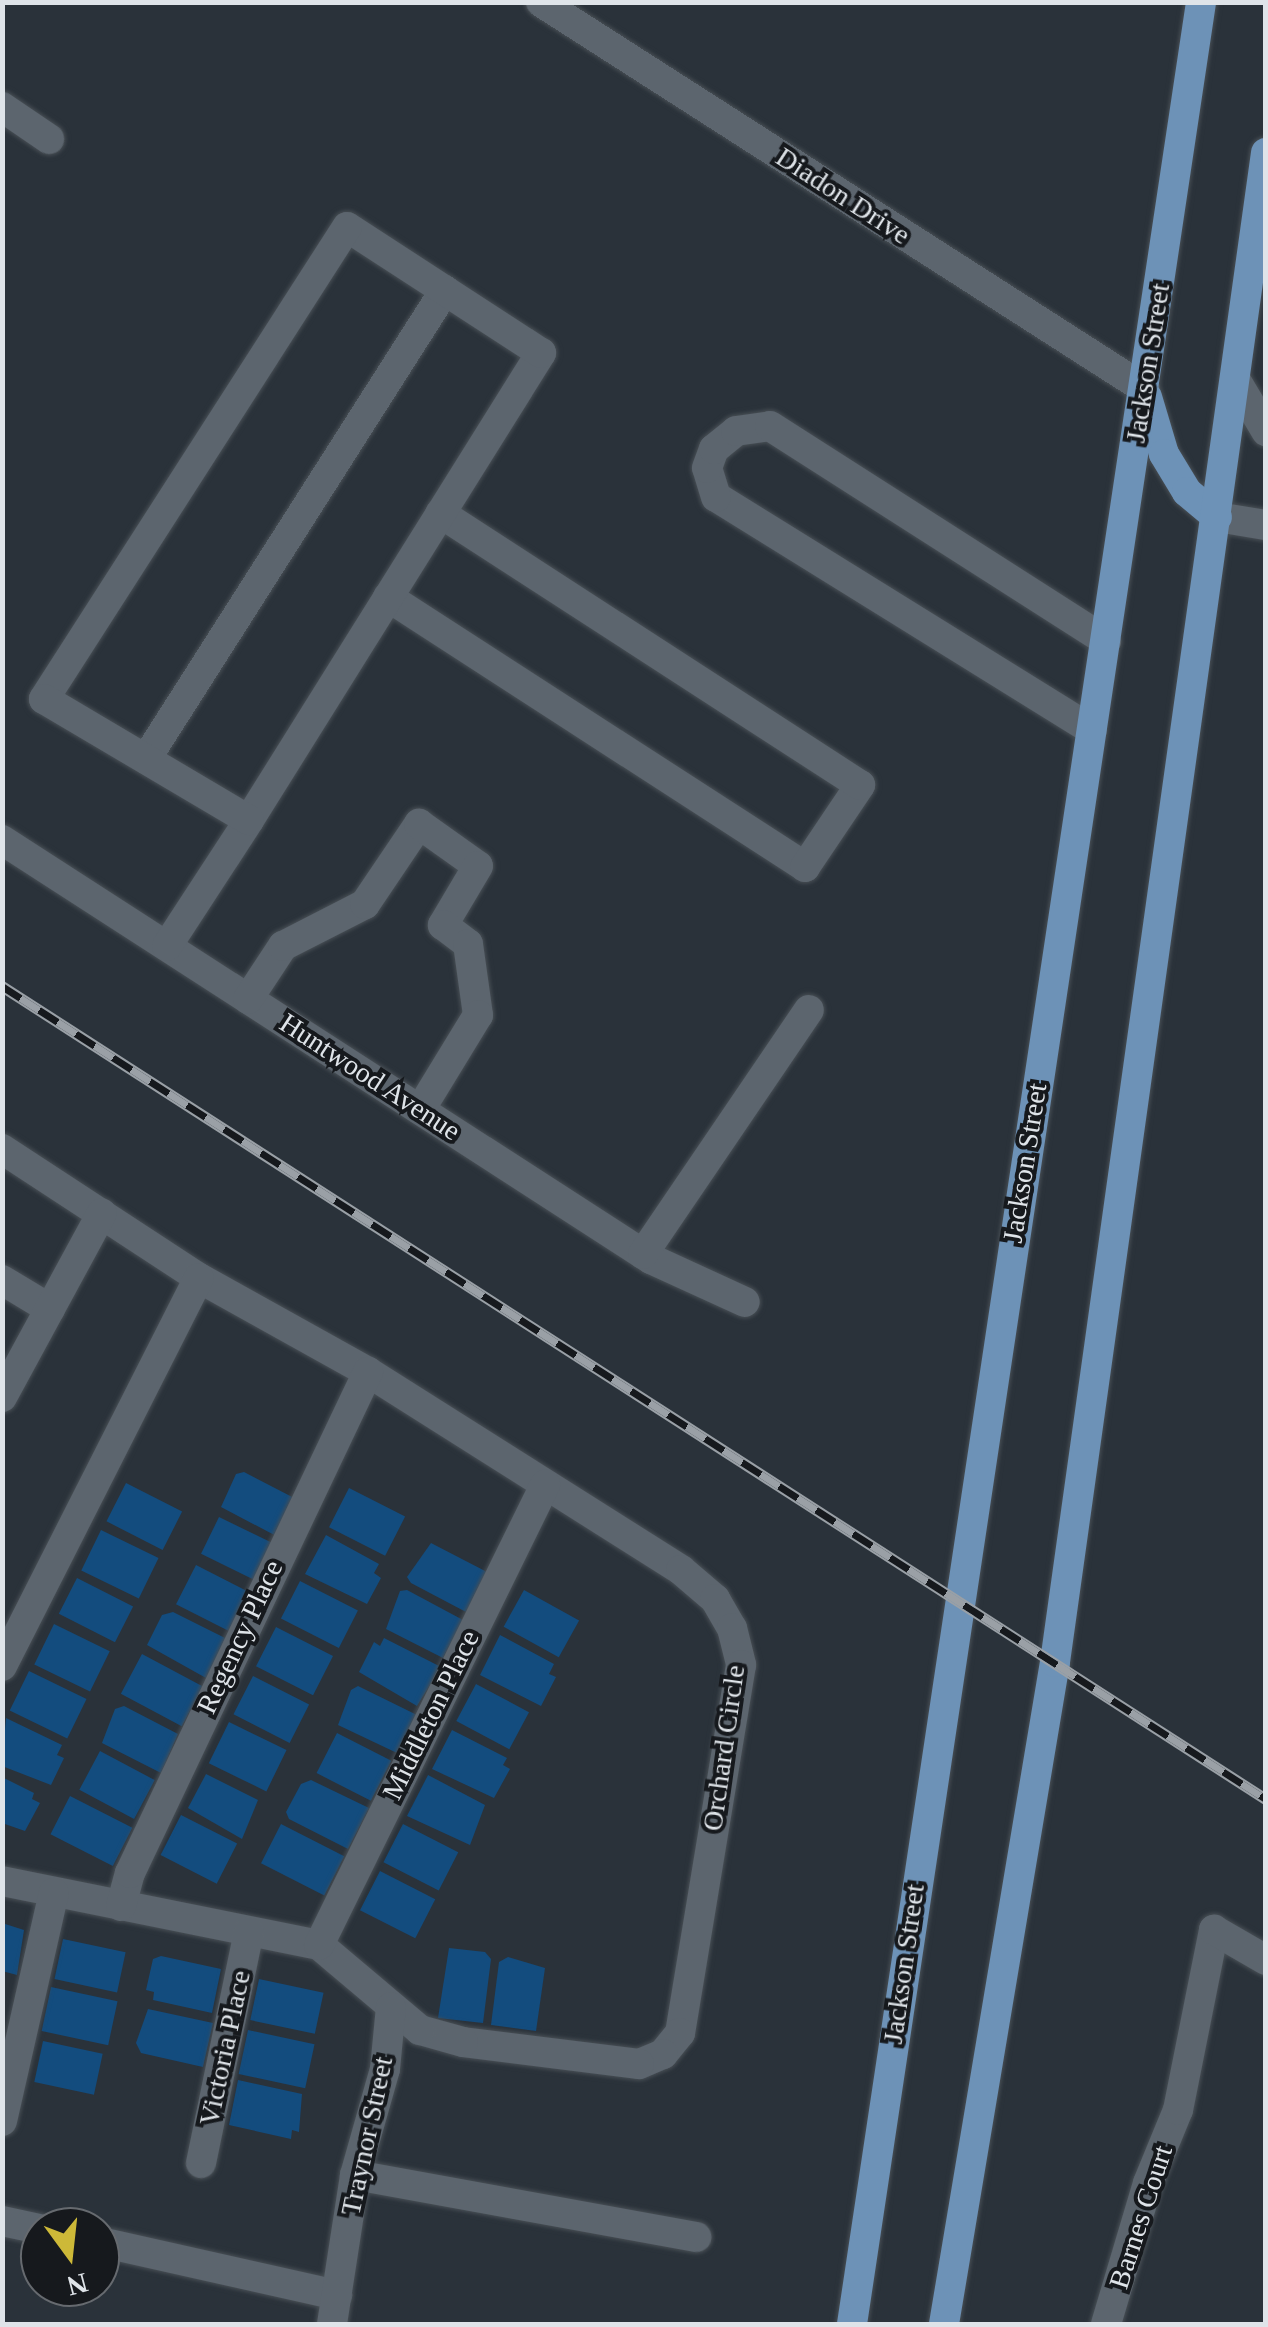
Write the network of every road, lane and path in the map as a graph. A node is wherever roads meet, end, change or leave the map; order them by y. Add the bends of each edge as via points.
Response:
1 (541, 2) edge
2 (1201, 2) edge
3 (2, 107) edge
4 (49, 138) dead end
5 (1266, 153) edge
6 (1262, 206) edge
7 (444, 290) junction
8 (1235, 379) junction
9 (1144, 389) junction
10 (1266, 432) edge
11 (440, 513) junction
12 (1217, 517) junction
13 (1266, 525) edge
14 (388, 597) junction
15 (1106, 641) junction
16 (1092, 730) junction
17 (146, 760) junction
18 (249, 820) junction
19 (2, 840) edge
20 (167, 946) junction
21 (248, 998) junction
22 (809, 1010) dead end
23 (420, 1110) junction
24 (2, 1149) edge
25 (102, 1213) junction
26 (643, 1254) junction
27 (200, 1278) junction
28 (2, 1280) edge
29 (745, 1302) dead end
30 (50, 1309) junction
31 (368, 1372) junction
32 (2, 1396) edge
33 (545, 1484) junction
34 (2, 1666) edge
35 (2, 1881) edge
36 (54, 1893) junction
37 (121, 1906) junction
38 (249, 1932) junction
39 (319, 1946) junction
40 (1266, 1960) edge
41 (391, 2007) junction
42 (2, 2121) edge
43 (202, 2163) dead end
44 (355, 2175) junction
45 (696, 2237) dead end
46 (120, 2248) edge
47 (335, 2310) edge
48 (852, 2324) edge
49 (944, 2324) edge
50 (1106, 2324) edge

1 - 9 street, Diadon Drive
2 - 9 main road, Jackson Street
3 - 4 street
5 - 6 main road
6 - 8 main road
7 - 11 street via 541,353
7 - 17 street
7 - 17 street via 347,227 44,699
8 - 10 street
8 - 12 main road
9 - 12 main road via 1164,454 1187,492
9 - 15 main road, Jackson Street
11 - 14 street
11 - 14 street via 860,785 805,867
12 - 13 street
12 - 49 main road via 1055,1662
14 - 18 street
15 - 16 main road, Jackson Street
15 - 16 street via 770,426 736,431 714,449 706,468 716,498
16 - 48 main road, Jackson Street
17 - 18 street
18 - 20 street
19 - 20 street, Huntwood Avenue
20 - 21 street, Huntwood Avenue
21 - 23 street, Huntwood Avenue
21 - 23 street via 283,946 365,904 419,824 478,866 443,925 468,944 478,1015
22 - 26 street
23 - 26 street, Huntwood Avenue
24 - 25 street, Orchard Circle
25 - 27 street, Orchard Circle
25 - 30 street
26 - 29 street, Huntwood Avenue
27 - 31 street, Orchard Circle
27 - 34 street
28 - 30 street
30 - 32 street
31 - 33 street, Orchard Circle
31 - 37 street, Regency Place via 130,1873
33 - 39 street, Middleton Place
33 - 41 street, Orchard Circle via 682,1570 715,1600 732,1628 741,1665 680,2032 663,2054 638,2064 463,2042 420,2030
35 - 36 street, Orchard Circle
36 - 37 street, Orchard Circle
36 - 42 street
37 - 38 street, Orchard Circle
38 - 39 street, Orchard Circle
38 - 43 street, Victoria Place
39 - 41 street, Orchard Circle
40 - 50 street, Barnes Court via 1214,1930 1178,2110 1148,2183
41 - 44 street, Traynor Street via 385,2069
44 - 45 street
44 - 47 street, Traynor Street
46 - 47 street

